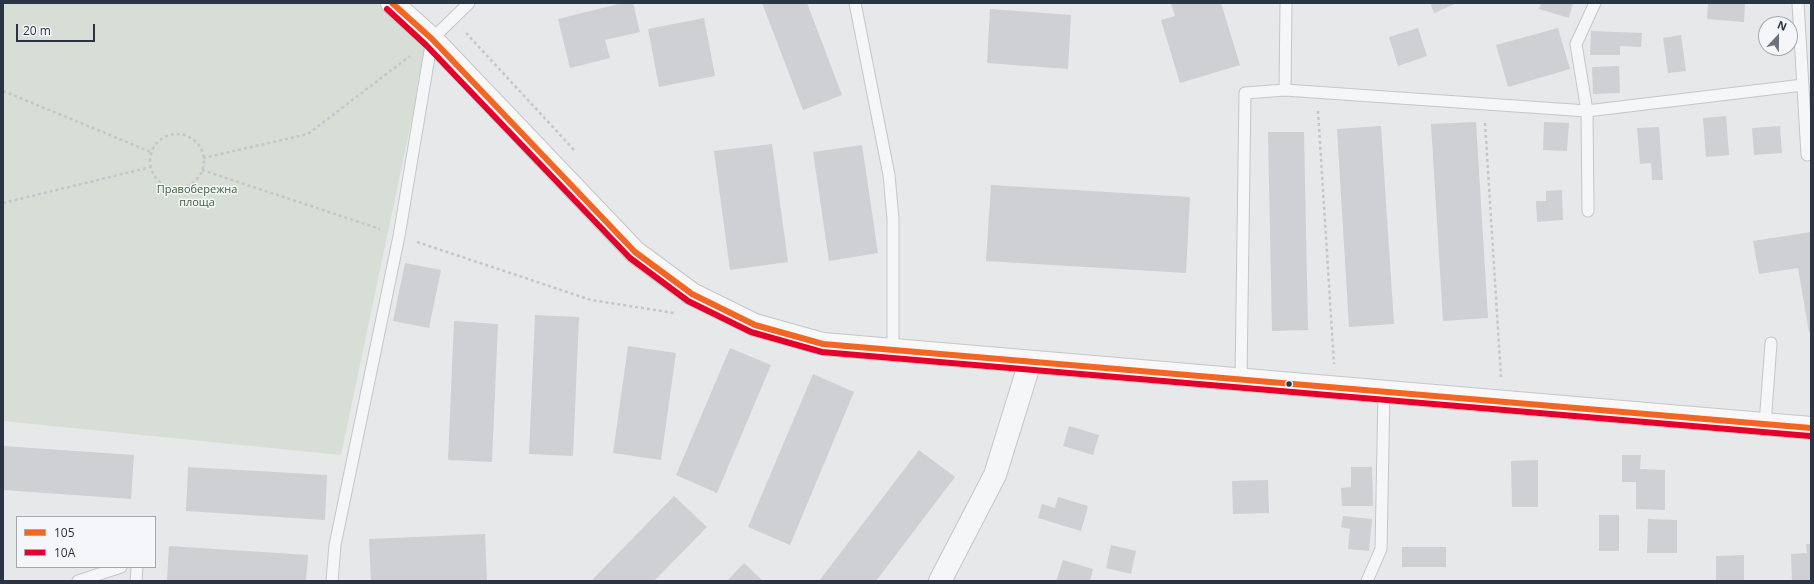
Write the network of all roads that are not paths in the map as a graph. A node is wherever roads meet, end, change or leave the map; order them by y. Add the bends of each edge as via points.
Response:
1 (392, 3) edge
2 (469, 3) edge
3 (855, 3) edge
4 (1286, 3) edge
5 (1595, 3) edge
6 (1798, 3) edge
7 (432, 39) junction
8 (1803, 85) junction
9 (1286, 90) junction
10 (1587, 111) junction
11 (1807, 155) dead end
12 (1588, 211) dead end
13 (1772, 343) dead end
14 (893, 350) junction
15 (1030, 362) junction
16 (1241, 379) junction
17 (1384, 392) junction
18 (1765, 424) junction
19 (1811, 428) edge
20 (119, 568) edge
21 (137, 568) edge
22 (78, 581) edge
23 (136, 581) edge
24 (332, 581) edge
25 (941, 581) edge
26 (1367, 581) edge

1 - 7 street
2 - 7 lane
3 - 14 lane via 889,175 893,219
4 - 9 lane
5 - 10 lane via 1576,44
6 - 8 lane
7 - 14 street via 635,252 692,294 755,325 816,342
7 - 24 lane via 399,236 335,545
8 - 10 lane
8 - 11 lane
9 - 10 lane
9 - 16 lane via 1245,93
10 - 12 lane
13 - 18 lane
14 - 15 street
15 - 16 street
15 - 25 street via 995,475
16 - 17 street
17 - 18 street
17 - 26 lane via 1381,549
18 - 19 street
20 - 22 lane
21 - 23 lane

